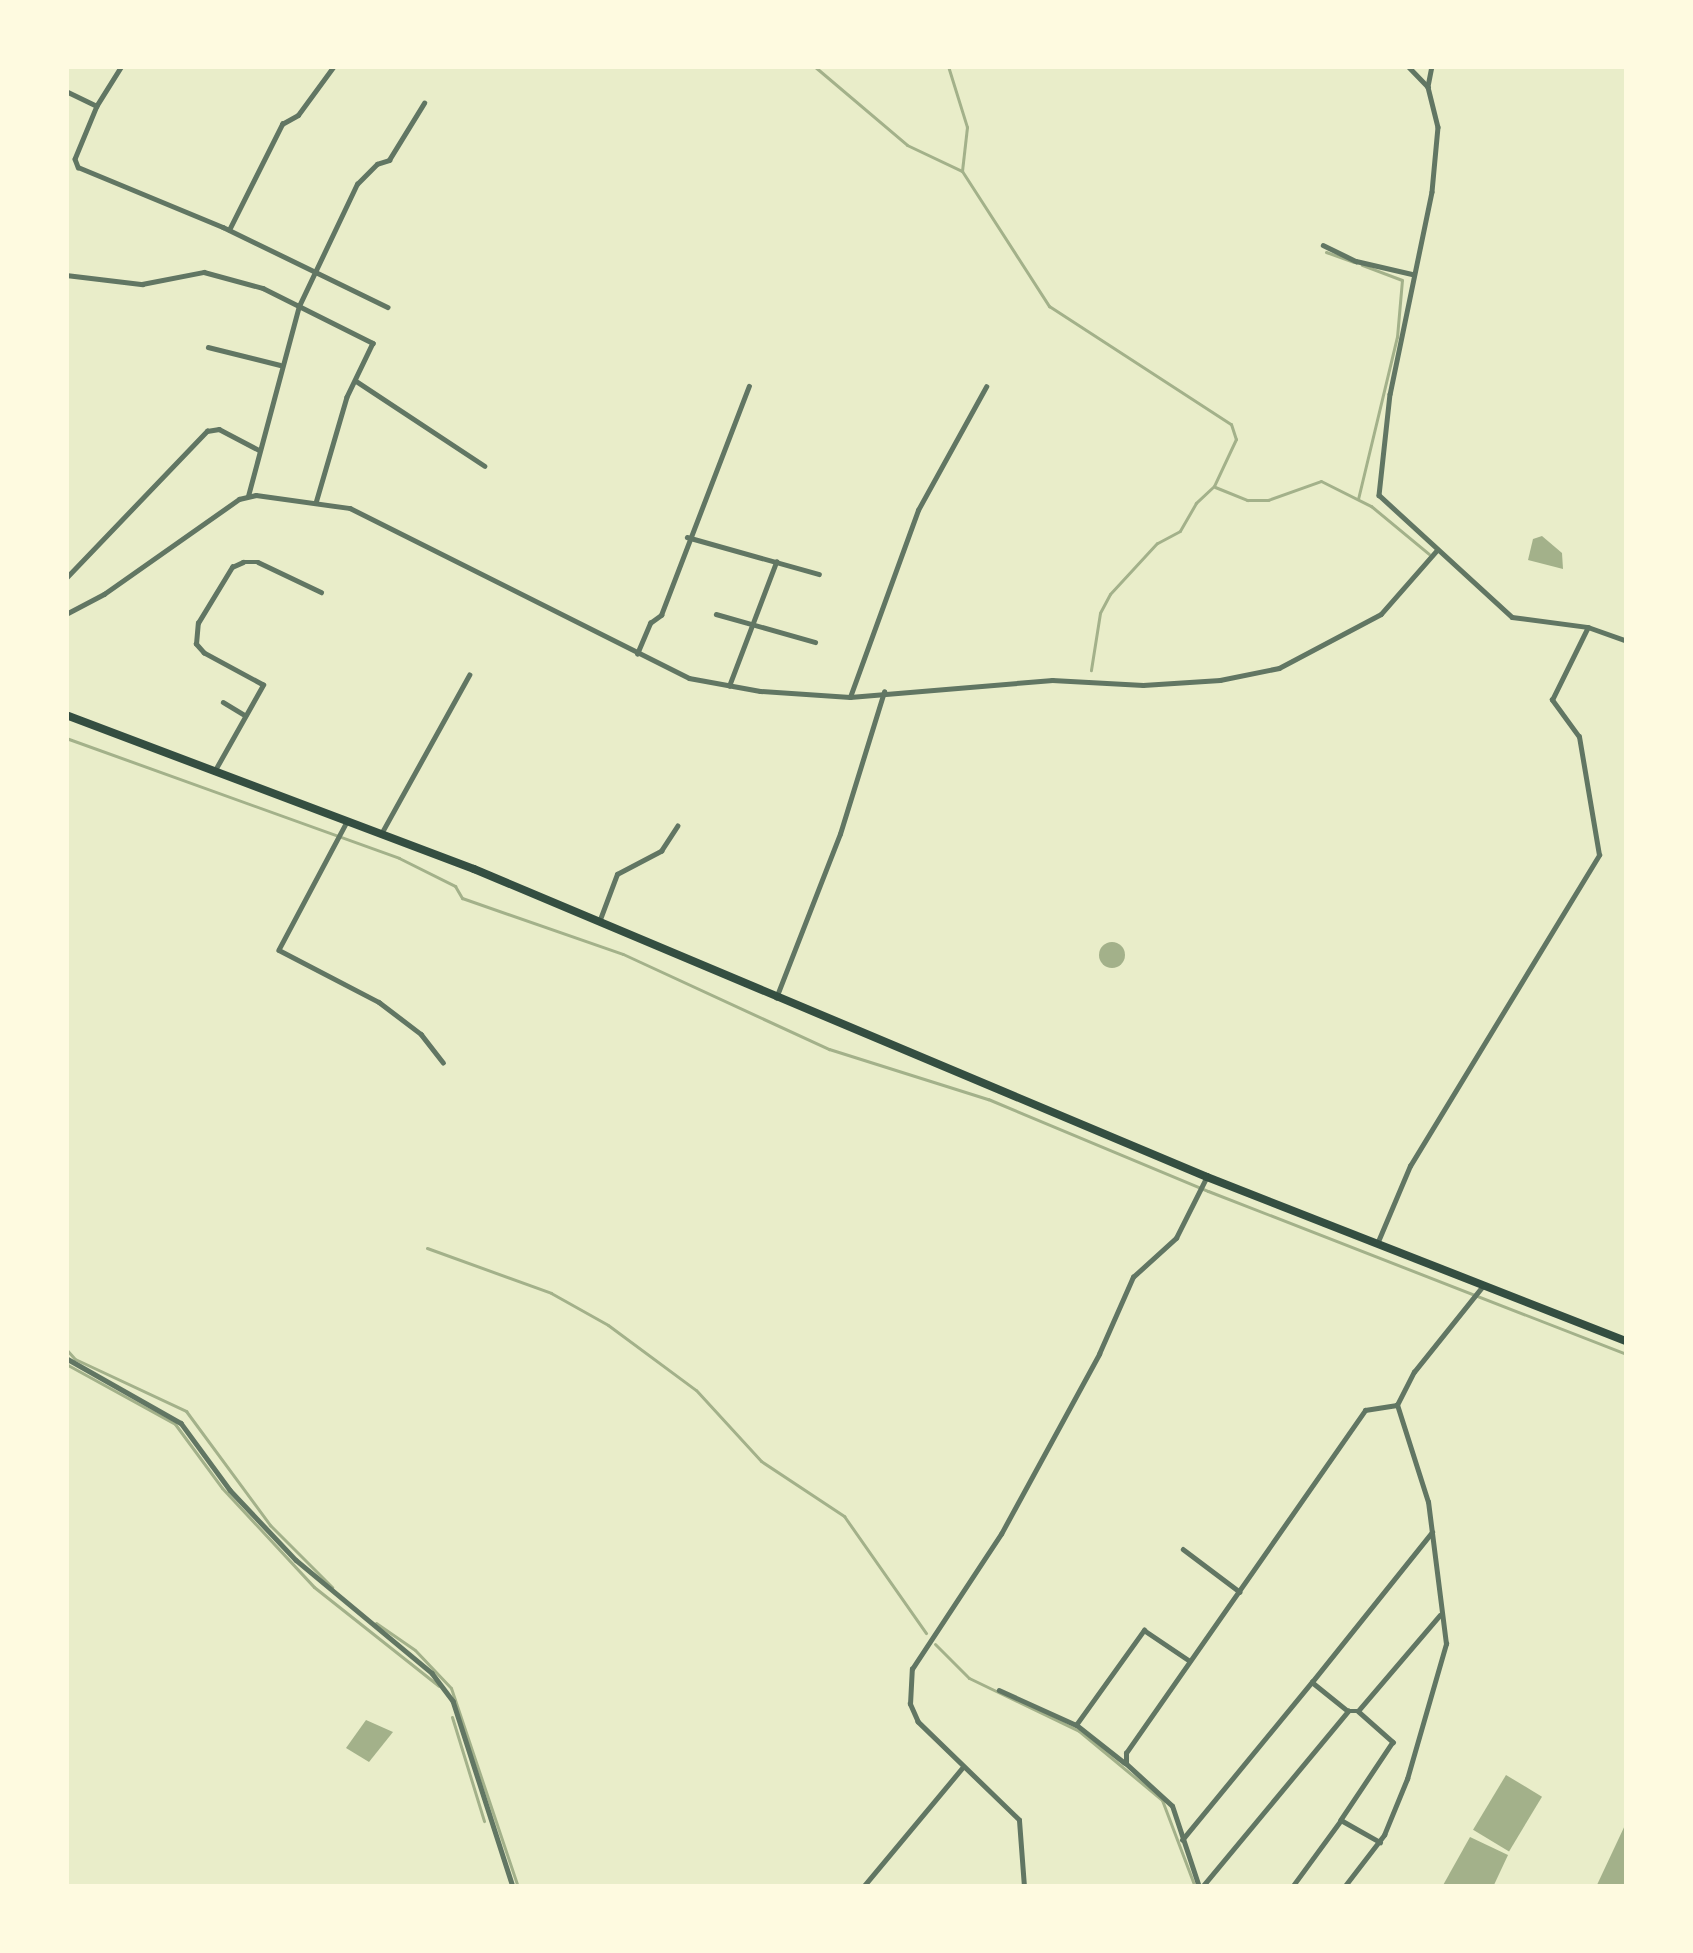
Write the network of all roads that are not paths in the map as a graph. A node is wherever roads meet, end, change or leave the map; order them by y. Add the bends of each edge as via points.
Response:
1 (122, 66) edge
2 (334, 66) edge
3 (1408, 66) edge
4 (1432, 66) edge
5 (1428, 87) junction
6 (66, 91) edge
7 (424, 103) dead end
8 (97, 106) junction
9 (230, 230) junction
10 (1323, 245) dead end
11 (314, 273) junction
12 (1412, 274) junction
13 (66, 275) edge
14 (299, 306) junction
15 (388, 307) dead end
16 (208, 347) dead end
17 (280, 364) junction
18 (356, 381) junction
19 (749, 386) dead end
20 (986, 387) dead end
21 (259, 450) junction
22 (485, 466) dead end
23 (248, 496) junction
24 (316, 503) junction
25 (687, 537) junction
26 (1437, 550) junction
27 (776, 562) junction
28 (819, 574) dead end
29 (66, 578) edge
30 (321, 592) dead end
31 (66, 614) edge
32 (716, 614) dead end
33 (755, 623) junction
34 (1588, 627) junction
35 (1627, 641) edge
36 (815, 642) dead end
37 (638, 653) junction
38 (469, 675) dead end
39 (729, 686) junction
40 (884, 692) junction
41 (850, 697) junction
42 (223, 702) dead end
43 (66, 715) edge
44 (245, 716) junction
45 (214, 772) junction
46 (346, 822) junction
47 (677, 826) dead end
48 (381, 834) junction
49 (599, 922) junction
50 (776, 998) junction
51 (443, 1062) dead end
52 (1205, 1180) junction
53 (1377, 1244) junction
54 (1484, 1286) junction
55 (1627, 1342) edge
56 (66, 1358) edge
57 (1397, 1406) junction
58 (1432, 1532) junction
59 (1183, 1549) dead end
60 (1240, 1592) junction
61 (1441, 1614) junction
62 (1190, 1661) junction
63 (1312, 1682) junction
64 (999, 1690) dead end
65 (1348, 1711) junction
66 (1358, 1711) junction
67 (1076, 1724) junction
68 (1126, 1764) junction
69 (962, 1768) junction
70 (1341, 1820) junction
71 (1182, 1840) junction
72 (1380, 1842) junction
73 (513, 1887) edge
74 (863, 1887) edge
75 (1024, 1887) edge
76 (1201, 1887) edge
77 (1292, 1887) edge
78 (1344, 1887) edge

1 - 8 street
2 - 9 street via 269,143
3 - 5 street
4 - 5 street
5 - 12 street via 1438,127
6 - 8 street
7 - 11 street via 389,160 357,184
8 - 9 street via 78,167
9 - 11 street
10 - 12 street
11 - 14 street
11 - 15 street
12 - 26 street via 1379,496
13 - 14 street via 142,284 204,272
14 - 17 street
14 - 18 street via 375,346
16 - 17 street
17 - 21 street
18 - 22 street
18 - 24 street
19 - 25 street
20 - 41 street via 918,510
21 - 23 street
21 - 29 street via 219,429 206,431
23 - 24 street
23 - 31 street
24 - 37 street via 350,508
25 - 27 street
25 - 37 street via 661,615
26 - 34 street via 1512,617
26 - 40 street via 1381,614 1279,668 1143,685 1052,680
27 - 28 street
27 - 33 street
30 - 44 street via 257,562 232,567 198,623 196,644 263,686
32 - 33 street
33 - 36 street
33 - 39 street
34 - 35 street
34 - 53 street via 1552,700 1579,737 1599,855 1410,1166
37 - 39 street via 689,678
38 - 48 street
39 - 41 street
40 - 41 street
40 - 50 street
42 - 44 street
43 - 45 main road
44 - 45 street
45 - 46 main road
46 - 48 main road
46 - 51 street via 279,950 379,1002
47 - 49 street via 662,851 617,874
48 - 49 main road
49 - 50 main road
50 - 52 main road
52 - 53 main road
52 - 69 street via 1176,1238 1133,1277 1001,1534 912,1669 918,1722
53 - 54 main road
54 - 55 main road
54 - 57 street via 1414,1372
56 - 73 street via 181,1423 296,1560 433,1673 453,1701
57 - 58 street
57 - 60 street via 1365,1410
58 - 61 street
58 - 63 street
59 - 60 street
60 - 62 street
61 - 66 street
61 - 72 street via 1445,1652
62 - 67 street via 1144,1630
62 - 68 street
63 - 65 street
63 - 71 street
64 - 67 street
65 - 66 street
65 - 76 street
66 - 70 street via 1394,1742
67 - 68 street
68 - 71 street via 1172,1806
69 - 74 street
69 - 75 street via 1019,1820
70 - 72 street
70 - 77 street
71 - 76 street
72 - 78 street

